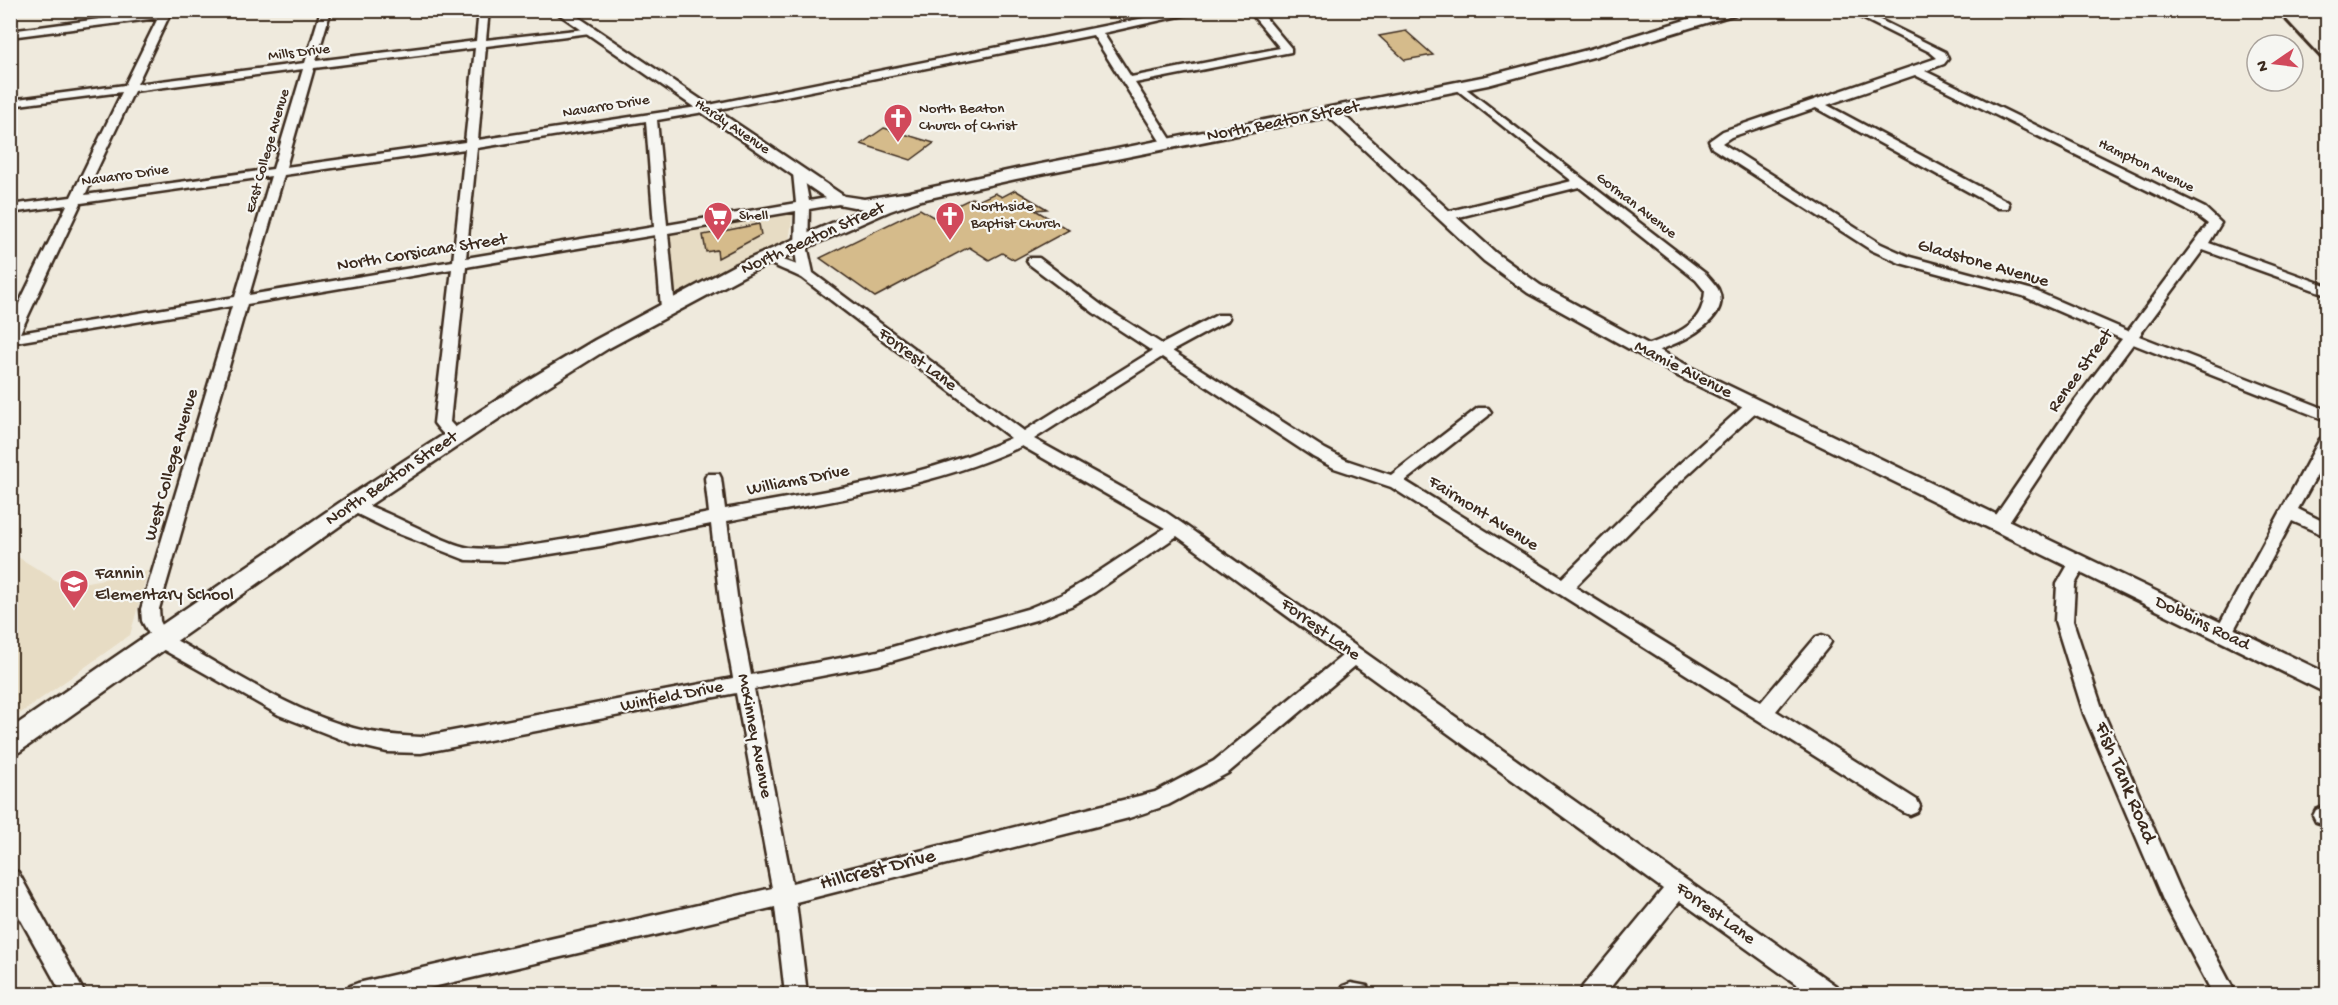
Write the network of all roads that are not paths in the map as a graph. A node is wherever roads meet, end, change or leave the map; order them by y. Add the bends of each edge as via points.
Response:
1 (193, 10) edge
2 (326, 10) edge
3 (484, 10) edge
4 (559, 10) edge
5 (1202, 10) edge
6 (1253, 10) edge
7 (1734, 10) edge
8 (1851, 10) edge
9 (165, 14) junction
10 (590, 30) junction
11 (1096, 31) junction
12 (10, 34) edge
13 (482, 45) junction
14 (310, 67) junction
15 (1916, 71) junction
16 (1128, 81) junction
17 (1460, 87) junction
18 (130, 88) junction
19 (10, 103) edge
20 (1818, 104) junction
21 (704, 108) junction
22 (1332, 112) junction
23 (651, 117) junction
24 (1168, 144) junction
25 (470, 145) junction
26 (279, 170) junction
27 (799, 172) junction
28 (1580, 183) junction
29 (916, 196) junction
30 (78, 199) junction
31 (839, 200) junction
32 (2003, 205) dead end
33 (802, 208) junction
34 (10, 209) edge
35 (1447, 216) junction
36 (661, 232) junction
37 (801, 243) junction
38 (2200, 244) junction
39 (767, 258) junction
40 (1034, 261) dead end
41 (459, 265) junction
42 (807, 275) junction
43 (2328, 291) edge
44 (242, 300) junction
45 (668, 308) junction
46 (1222, 318) dead end
47 (2130, 337) junction
48 (10, 338) edge
49 (1163, 350) junction
50 (1645, 351) junction
51 (1753, 406) junction
52 (1484, 412) dead end
53 (2328, 416) edge
54 (456, 437) junction
55 (1023, 439) junction
56 (2328, 439) edge
57 (713, 478) dead end
58 (1394, 481) junction
59 (353, 505) junction
60 (2289, 512) junction
61 (716, 517) junction
62 (1998, 525) junction
63 (1177, 528) junction
64 (2328, 531) edge
65 (2078, 563) junction
66 (1563, 587) junction
67 (2223, 634) junction
68 (161, 640) junction
69 (1822, 642) dead end
70 (1355, 655) junction
71 (744, 684) junction
72 (2328, 685) edge
73 (1762, 713) junction
74 (10, 744) edge
75 (1910, 806) dead end
76 (10, 879) edge
77 (1678, 887) junction
78 (784, 895) junction
79 (74, 994) edge
80 (358, 994) edge
81 (796, 994) edge
82 (1351, 994) edge
83 (1359, 994) edge
84 (1591, 994) edge
85 (1828, 994) edge
86 (2225, 994) edge

1 - 9 street
2 - 14 street, East College Avenue
3 - 13 street
4 - 10 street, Hardy Avenue
5 - 11 street, Navarro Drive
6 - 16 street via 1287,50
7 - 17 main road, North Beaton Street
8 - 15 street via 1941,54 1940,62
9 - 12 street
9 - 18 street
10 - 13 street, Mills Drive
10 - 21 street, Hardy Avenue
11 - 16 street
11 - 21 street, Navarro Drive
13 - 14 street, Mills Drive
13 - 25 street
14 - 18 street, Mills Drive
14 - 26 street, East College Avenue
15 - 20 street
15 - 38 street, Hampton Avenue via 2200,211 2215,222
16 - 24 street
17 - 22 main road, North Beaton Street
17 - 28 street, Gorman Avenue
18 - 19 street, Mills Drive
18 - 30 street
20 - 32 street
20 - 47 street, Gladstone Avenue via 1727,134 1716,145 1876,247 1905,260 2028,293
21 - 23 street, Navarro Drive
21 - 27 street, Hardy Avenue
22 - 24 main road, North Beaton Street
22 - 35 street, Mamie Avenue
23 - 25 street, Navarro Drive
23 - 36 street
24 - 29 main road, North Beaton Street
25 - 26 street, Navarro Drive
25 - 41 street
26 - 30 street, Navarro Drive
26 - 44 street, East College Avenue
27 - 31 street, Hardy Avenue
27 - 33 street
28 - 35 street
28 - 50 street, Gorman Avenue via 1701,277 1712,291 1711,312 1699,328
29 - 31 street, Hardy Avenue via 864,204
29 - 37 main road, North Beaton Street
30 - 34 street, Navarro Drive
30 - 48 street
31 - 33 street, North Corsicana Street
33 - 36 street, North Corsicana Street
33 - 37 street
35 - 50 street, Mamie Avenue via 1513,274
36 - 41 street, North Corsicana Street
36 - 45 street
37 - 39 main road, North Beaton Street
37 - 42 street
38 - 43 street
38 - 47 street, Renee Street
39 - 42 street, Forrest Lane
39 - 45 main road, North Beaton Street
40 - 49 street, Fairmont Avenue via 1099,310
41 - 44 street, North Corsicana Street
41 - 54 street via 442,423
42 - 55 street, Forrest Lane
44 - 48 street, North Corsicana Street
44 - 68 street, West College Avenue via 150,609 151,621
45 - 54 main road, North Beaton Street via 593,350
46 - 49 street, Williams Drive
47 - 53 street, Gladstone Avenue
47 - 62 street, Renee Street
49 - 55 street, Williams Drive
49 - 58 street, Fairmont Avenue via 1320,453 1340,464
50 - 51 street, Mamie Avenue
51 - 62 street, Mamie Avenue
51 - 66 street
52 - 58 street
54 - 59 main road, North Beaton Street
55 - 61 street, Williams Drive via 980,459 936,472
55 - 63 street, Forrest Lane
56 - 60 street
57 - 61 street, McKinney Avenue
58 - 66 street, Fairmont Avenue
59 - 61 street, Williams Drive via 466,554 486,556 601,540
59 - 68 main road, North Beaton Street
60 - 64 street
60 - 67 street
61 - 71 street, McKinney Avenue
62 - 65 street, Mamie Avenue
63 - 70 street, Forrest Lane
63 - 71 street, Winfield Drive via 1089,588 1033,614 879,658
65 - 67 street, Dobbins Road
65 - 86 street, Fish Tank Road via 2066,584 2064,621 2090,704 2172,895
66 - 73 street, Fairmont Avenue
67 - 72 street, Dobbins Road
68 - 71 street, Winfield Drive via 295,714 346,734 397,746 421,745
68 - 74 main road, North Beaton Street
69 - 73 street
70 - 77 street, Forrest Lane
70 - 78 street, Hillcrest Drive via 1221,767 1161,798 1129,810
71 - 78 street, McKinney Avenue
73 - 75 street, Fairmont Avenue
76 - 79 street
77 - 84 street
77 - 85 street, Forrest Lane
78 - 80 street, Hillcrest Drive
78 - 81 street, McKinney Avenue
82 - 83 street

